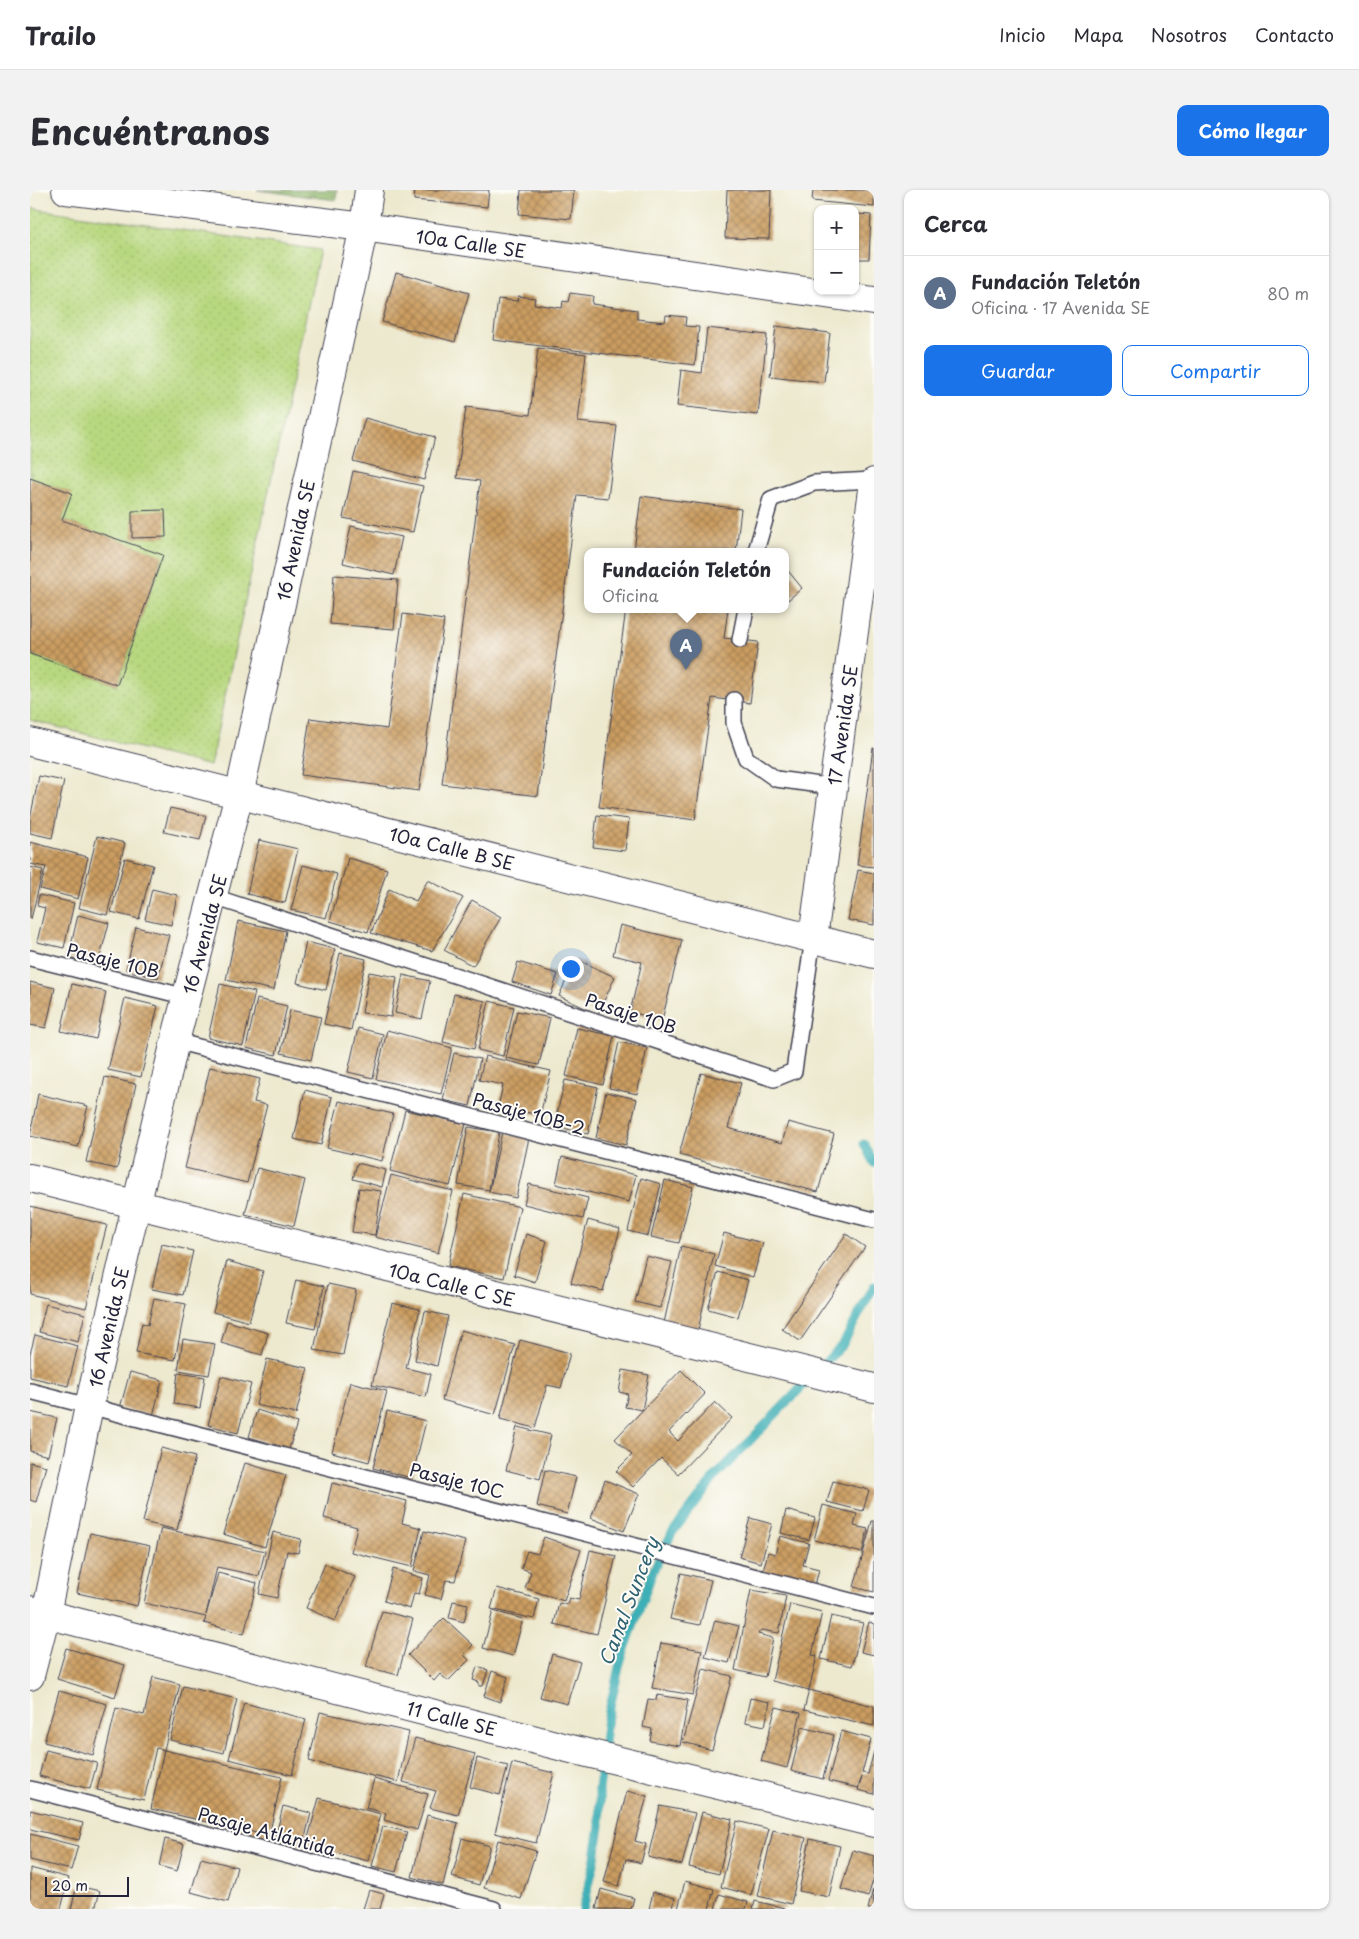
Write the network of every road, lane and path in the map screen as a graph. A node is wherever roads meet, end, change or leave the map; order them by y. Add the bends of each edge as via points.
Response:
1 (66, 190) edge
2 (369, 190) edge
3 (364, 227) junction
4 (874, 301) edge
5 (874, 481) edge
6 (757, 548) edge
7 (745, 613) edge
8 (740, 640) dead end
9 (734, 700) dead end
10 (30, 742) edge
11 (834, 787) junction
12 (239, 794) junction
13 (214, 897) junction
14 (814, 938) junction
15 (874, 954) edge
16 (30, 958) edge
17 (187, 997) junction
18 (175, 1041) junction
19 (30, 1178) edge
20 (136, 1205) junction
21 (874, 1220) edge
22 (868, 1387) edge
23 (30, 1391) edge
24 (89, 1406) junction
25 (874, 1607) edge
26 (38, 1612) edge
27 (30, 1676) edge
28 (30, 1789) edge
29 (874, 1823) edge
30 (494, 1909) edge

1 - 3 street, 10a Calle SE
2 - 3 street, 16 Avenida SE
3 - 4 street, 10a Calle SE
3 - 12 street, 16 Avenida SE
5 - 6 lane via 814,483 771,499
5 - 11 street, 17 Avenida SE
7 - 8 lane
9 - 11 lane via 734,723 746,758 776,779
10 - 12 street, 10a Calle B SE
11 - 14 street, 17 Avenida SE
12 - 13 street, 16 Avenida SE
12 - 14 street, 10a Calle B SE
13 - 14 lane, Pasaje 10B via 774,1079 794,1071
13 - 17 street, 16 Avenida SE
14 - 15 street, 10a Calle B SE
16 - 17 lane, Pasaje 10B
17 - 18 street, 16 Avenida SE
18 - 20 street, 16 Avenida SE
18 - 21 lane, Pasaje 10B-2
19 - 20 street, 10a Calle C SE
20 - 22 street, 10a Calle C SE
20 - 24 street, 16 Avenida SE
23 - 24 lane, Pasaje 10C
24 - 25 lane, Pasaje 10C
24 - 26 street, 16 Avenida SE
26 - 27 street, 16 Avenida SE
26 - 29 street, 11 Calle SE
28 - 30 lane, Pasaje Atlántida

